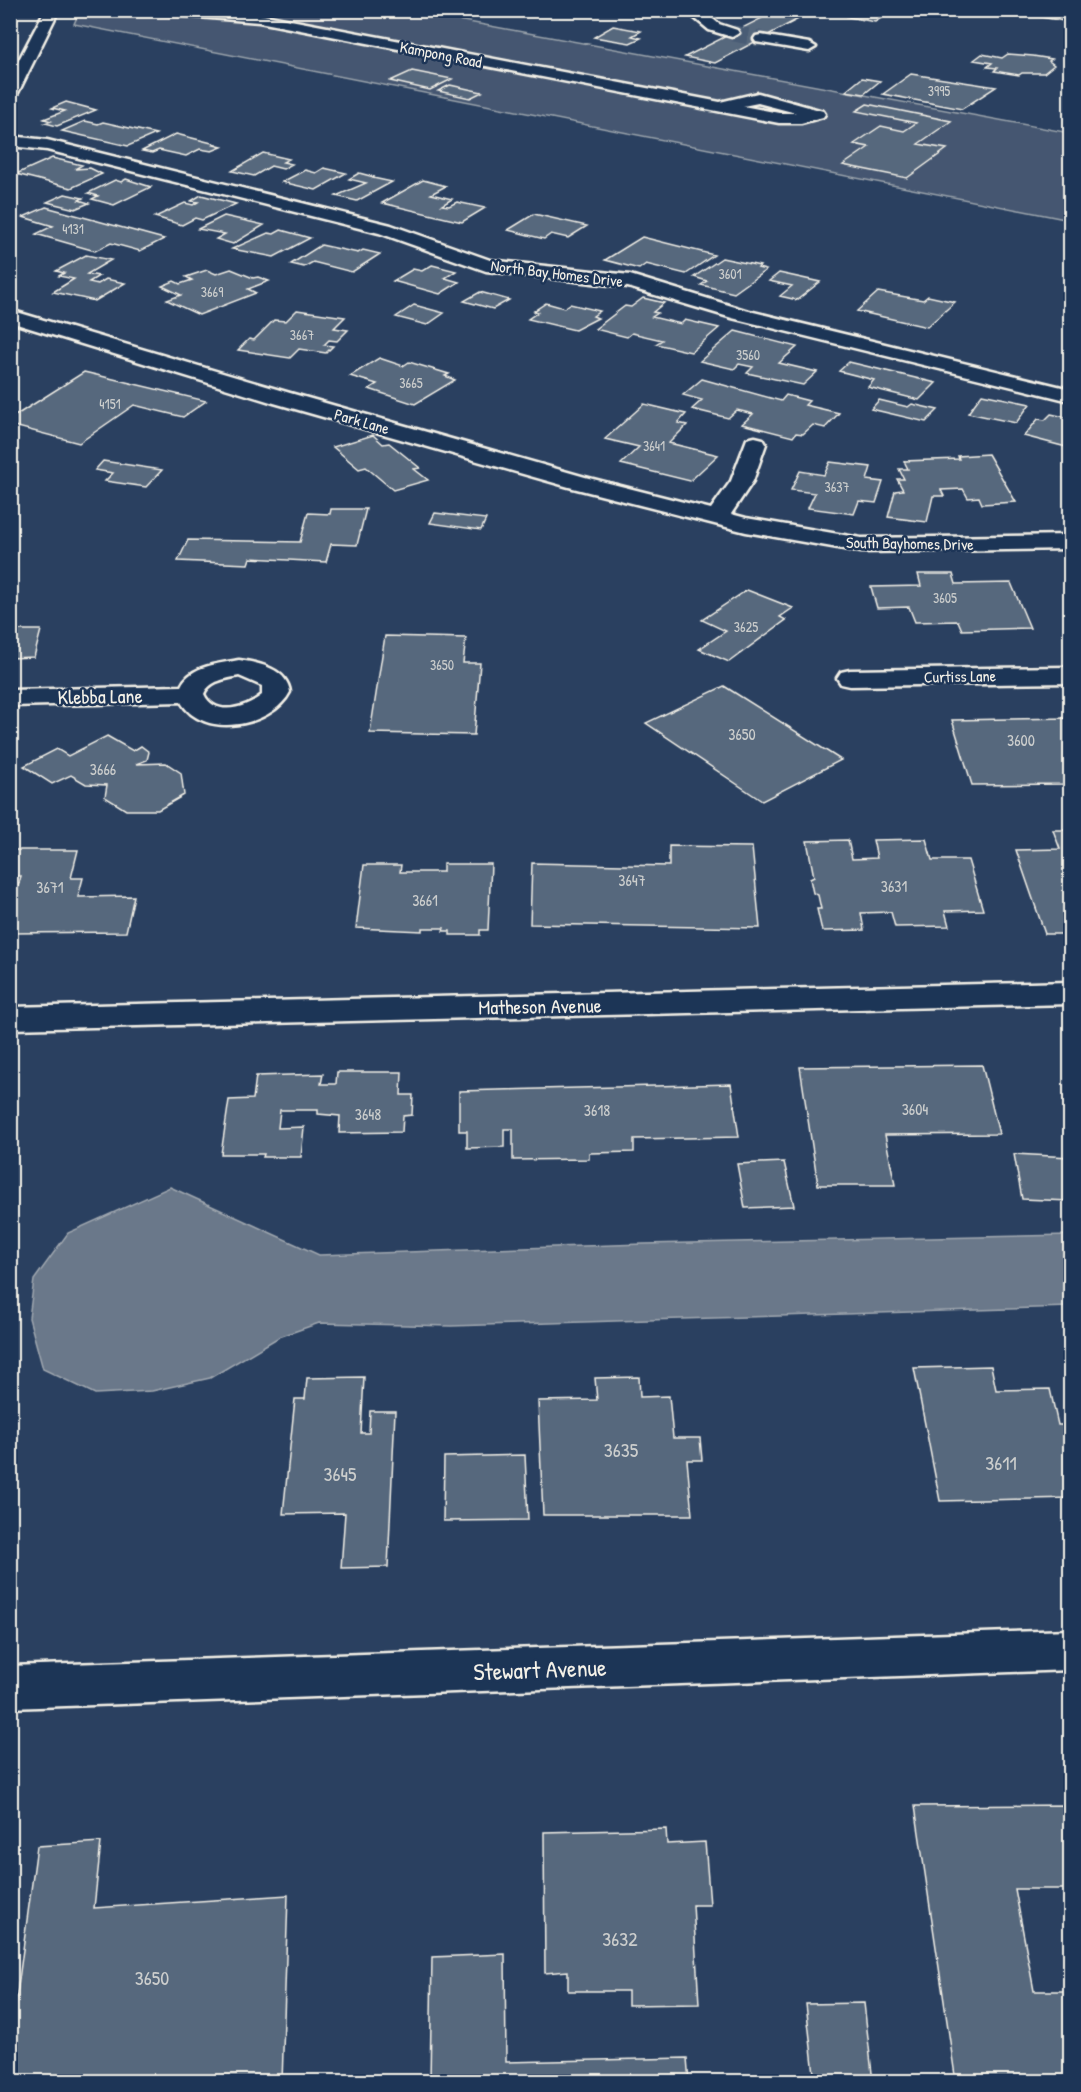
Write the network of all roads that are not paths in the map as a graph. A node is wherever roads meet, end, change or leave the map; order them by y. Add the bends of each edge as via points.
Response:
1 (52, 10) edge
2 (161, 10) edge
3 (692, 10) edge
4 (732, 33) tunnel mouth
5 (761, 39) tunnel mouth
6 (808, 47) dead end
7 (15, 77) edge
8 (10, 93) edge
9 (719, 107) dead end
10 (10, 141) edge
11 (10, 316) edge
12 (1071, 395) edge
13 (755, 444) dead end
14 (716, 518) junction
15 (1071, 542) edge
16 (1071, 675) edge
17 (850, 678) dead end
18 (190, 694) dead end
19 (10, 698) edge
20 (1071, 993) edge
21 (10, 1018) edge
22 (1071, 1650) edge
23 (10, 1687) edge

1 - 7 street
2 - 9 street, Kampong Road via 259,18
3 - 4 street via 714,27
5 - 6 street
7 - 8 street
10 - 12 street, North Bay Homes Drive via 47,145 361,222 497,267 630,281 739,314
11 - 14 street, Park Lane via 282,398
13 - 14 street via 742,482
14 - 15 street, South Bayhomes Drive via 861,545
16 - 17 street, Curtiss Lane
18 - 19 street, Klebba Lane
20 - 21 street, Matheson Avenue
22 - 23 street, Stewart Avenue

